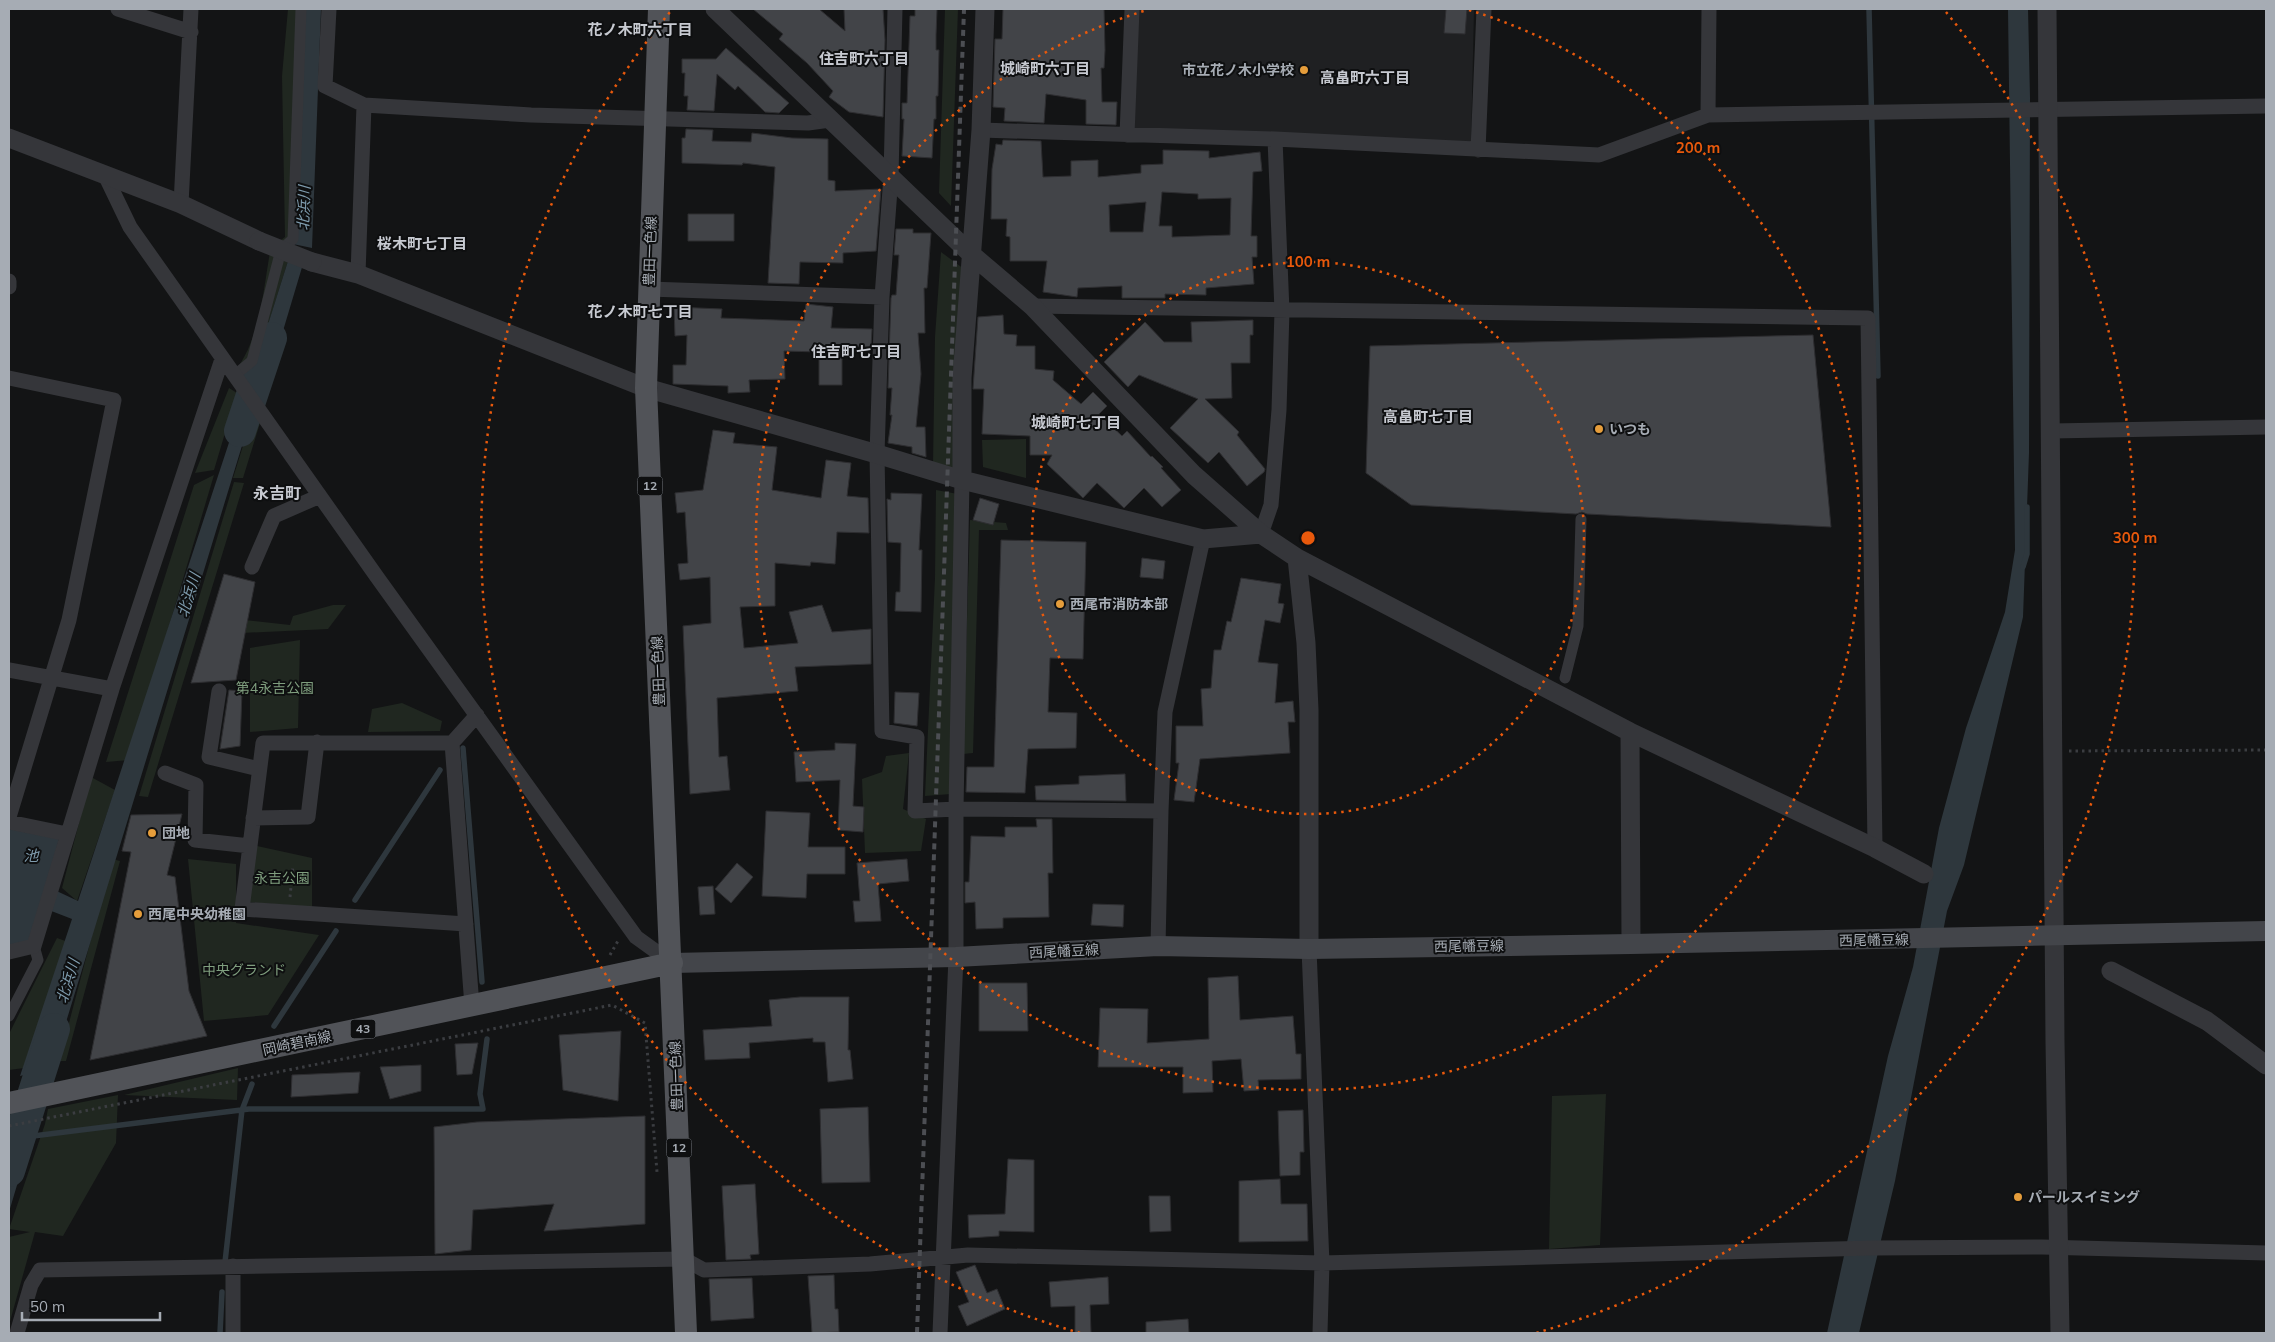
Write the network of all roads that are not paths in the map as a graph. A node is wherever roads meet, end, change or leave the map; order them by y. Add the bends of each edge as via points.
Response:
1 (118, 9) edge
2 (191, 9) edge
3 (301, 9) edge
4 (329, 9) edge
5 (659, 9) edge
6 (715, 9) edge
7 (895, 9) edge
8 (985, 9) edge
9 (1132, 9) edge
10 (1484, 9) edge
11 (1709, 9) edge
12 (2047, 9) edge
13 (191, 32) junction
14 (364, 105) junction
15 (2266, 106) edge
16 (2048, 109) junction
17 (1708, 115) junction
18 (655, 120) junction
19 (830, 120) junction
20 (981, 130) junction
21 (1126, 135) junction
22 (9, 138) edge
23 (1275, 139) junction
24 (1478, 150) junction
25 (105, 175) junction
26 (891, 176) junction
27 (181, 204) junction
28 (281, 250) junction
29 (972, 254) junction
30 (358, 274) junction
31 (9, 281) edge
32 (9, 287) edge
33 (649, 289) junction
34 (882, 297) junction
35 (1032, 306) junction
36 (1282, 311) junction
37 (222, 359) junction
38 (9, 378) edge
39 (237, 378) junction
40 (646, 388) junction
41 (2266, 427) edge
42 (2052, 431) junction
43 (877, 454) junction
44 (962, 480) junction
45 (320, 496) junction
46 (1581, 519) dead end
47 (1261, 534) junction
48 (1203, 539) junction
49 (1298, 558) junction
50 (252, 567) dead end
51 (9, 670) edge
52 (51, 678) junction
53 (1565, 678) dead end
54 (112, 689) junction
55 (219, 691) dead end
56 (477, 715) junction
57 (1630, 732) junction
58 (317, 742) junction
59 (452, 743) junction
60 (259, 769) junction
61 (165, 773) dead end
62 (956, 810) junction
63 (1161, 812) junction
64 (9, 817) edge
65 (253, 818) junction
66 (9, 822) edge
67 (67, 834) junction
68 (250, 846) junction
69 (1875, 848) junction
70 (1924, 874) dead end
71 (466, 924) junction
72 (2266, 931) edge
73 (2056, 937) junction
74 (1631, 944) junction
75 (34, 946) junction
76 (1158, 946) junction
77 (1309, 948) junction
78 (9, 952) edge
79 (956, 957) junction
80 (672, 963) junction
81 (2111, 971) dead end
82 (472, 1006) junction
83 (9, 1016) edge
84 (2266, 1064) edge
85 (9, 1103) edge
86 (2060, 1248) junction
87 (2266, 1253) edge
88 (943, 1256) junction
89 (684, 1259) junction
90 (1322, 1263) junction
91 (233, 1266) junction
92 (17, 1333) edge
93 (233, 1333) edge
94 (686, 1333) edge
95 (940, 1333) edge
96 (1320, 1333) edge
97 (2060, 1333) edge

1 - 13 street
2 - 13 street
3 - 28 street via 292,239
4 - 14 street via 325,86
5 - 18 main road, 豊田一色線 / 12
6 - 19 street
7 - 26 street
8 - 20 street
9 - 21 street
10 - 24 street
11 - 17 street
12 - 16 street
13 - 27 street
14 - 18 street
14 - 30 street
15 - 16 street
16 - 17 street
16 - 42 street
17 - 24 street via 1599,154
18 - 19 street via 808,123
18 - 33 main road, 豊田一色線 / 12
19 - 26 street
20 - 21 street
20 - 29 street
21 - 23 street
22 - 25 street
23 - 24 street
23 - 36 street
25 - 27 street
25 - 37 street via 130,227
26 - 29 street
26 - 34 street
27 - 28 street, bridge
28 - 30 street, bridge
28 - 39 street via 252,360
29 - 35 street
29 - 44 street via 962,378
30 - 40 street
31 - 32 street
33 - 34 street
33 - 40 main road, 豊田一色線 / 12
34 - 43 street
35 - 36 street
35 - 47 street via 1194,475
36 - 47 street via 1280,410 1272,505
36 - 69 street via 1868,318
37 - 39 street
37 - 54 street
38 - 52 street via 114,400 69,620
39 - 45 street
40 - 43 street
40 - 80 main road, 豊田一色線 / 12
41 - 42 street
42 - 73 street
43 - 44 street
43 - 62 street via 882,731 917,737 915,811
44 - 48 street
44 - 62 street
45 - 50 street via 274,516
45 - 56 street
46 - 53 street via 1578,626
47 - 48 street
47 - 49 street
48 - 63 street via 1165,712
49 - 57 street
49 - 77 street via 1309,710
51 - 52 street
52 - 54 street
52 - 64 street
54 - 67 street
55 - 60 street via 209,758
56 - 59 street
56 - 80 street via 636,937
57 - 69 street
57 - 74 street
58 - 59 street
58 - 60 street via 262,742
58 - 65 street via 308,817
59 - 71 street
60 - 65 street
61 - 68 street via 196,785 195,840
62 - 63 street
62 - 79 street
63 - 76 street
65 - 68 street
66 - 67 street
67 - 75 street
68 - 71 street via 242,908
69 - 70 street
71 - 82 street
72 - 73 main road, 西尾幡豆線
73 - 74 main road, 西尾幡豆線
73 - 86 street
74 - 77 main road, 西尾幡豆線
75 - 78 street
75 - 83 street via 38,960
76 - 77 main road, 西尾幡豆線
76 - 79 main road, 西尾幡豆線
77 - 90 street
79 - 80 main road, 西尾幡豆線
79 - 88 street
80 - 82 main road, 岡崎碧南線 / 43
80 - 89 main road, 豊田一色線 / 12
81 - 84 street via 2206,1021
82 - 85 main road, 岡崎碧南線 / 43
86 - 87 street
86 - 90 street via 1873,1248
86 - 97 street
88 - 89 street via 870,1264 704,1270
88 - 90 street
88 - 95 street
89 - 91 street
89 - 94 main road, 豊田一色線 / 12
90 - 96 street
91 - 92 street via 40,1270 31,1285
91 - 93 street

